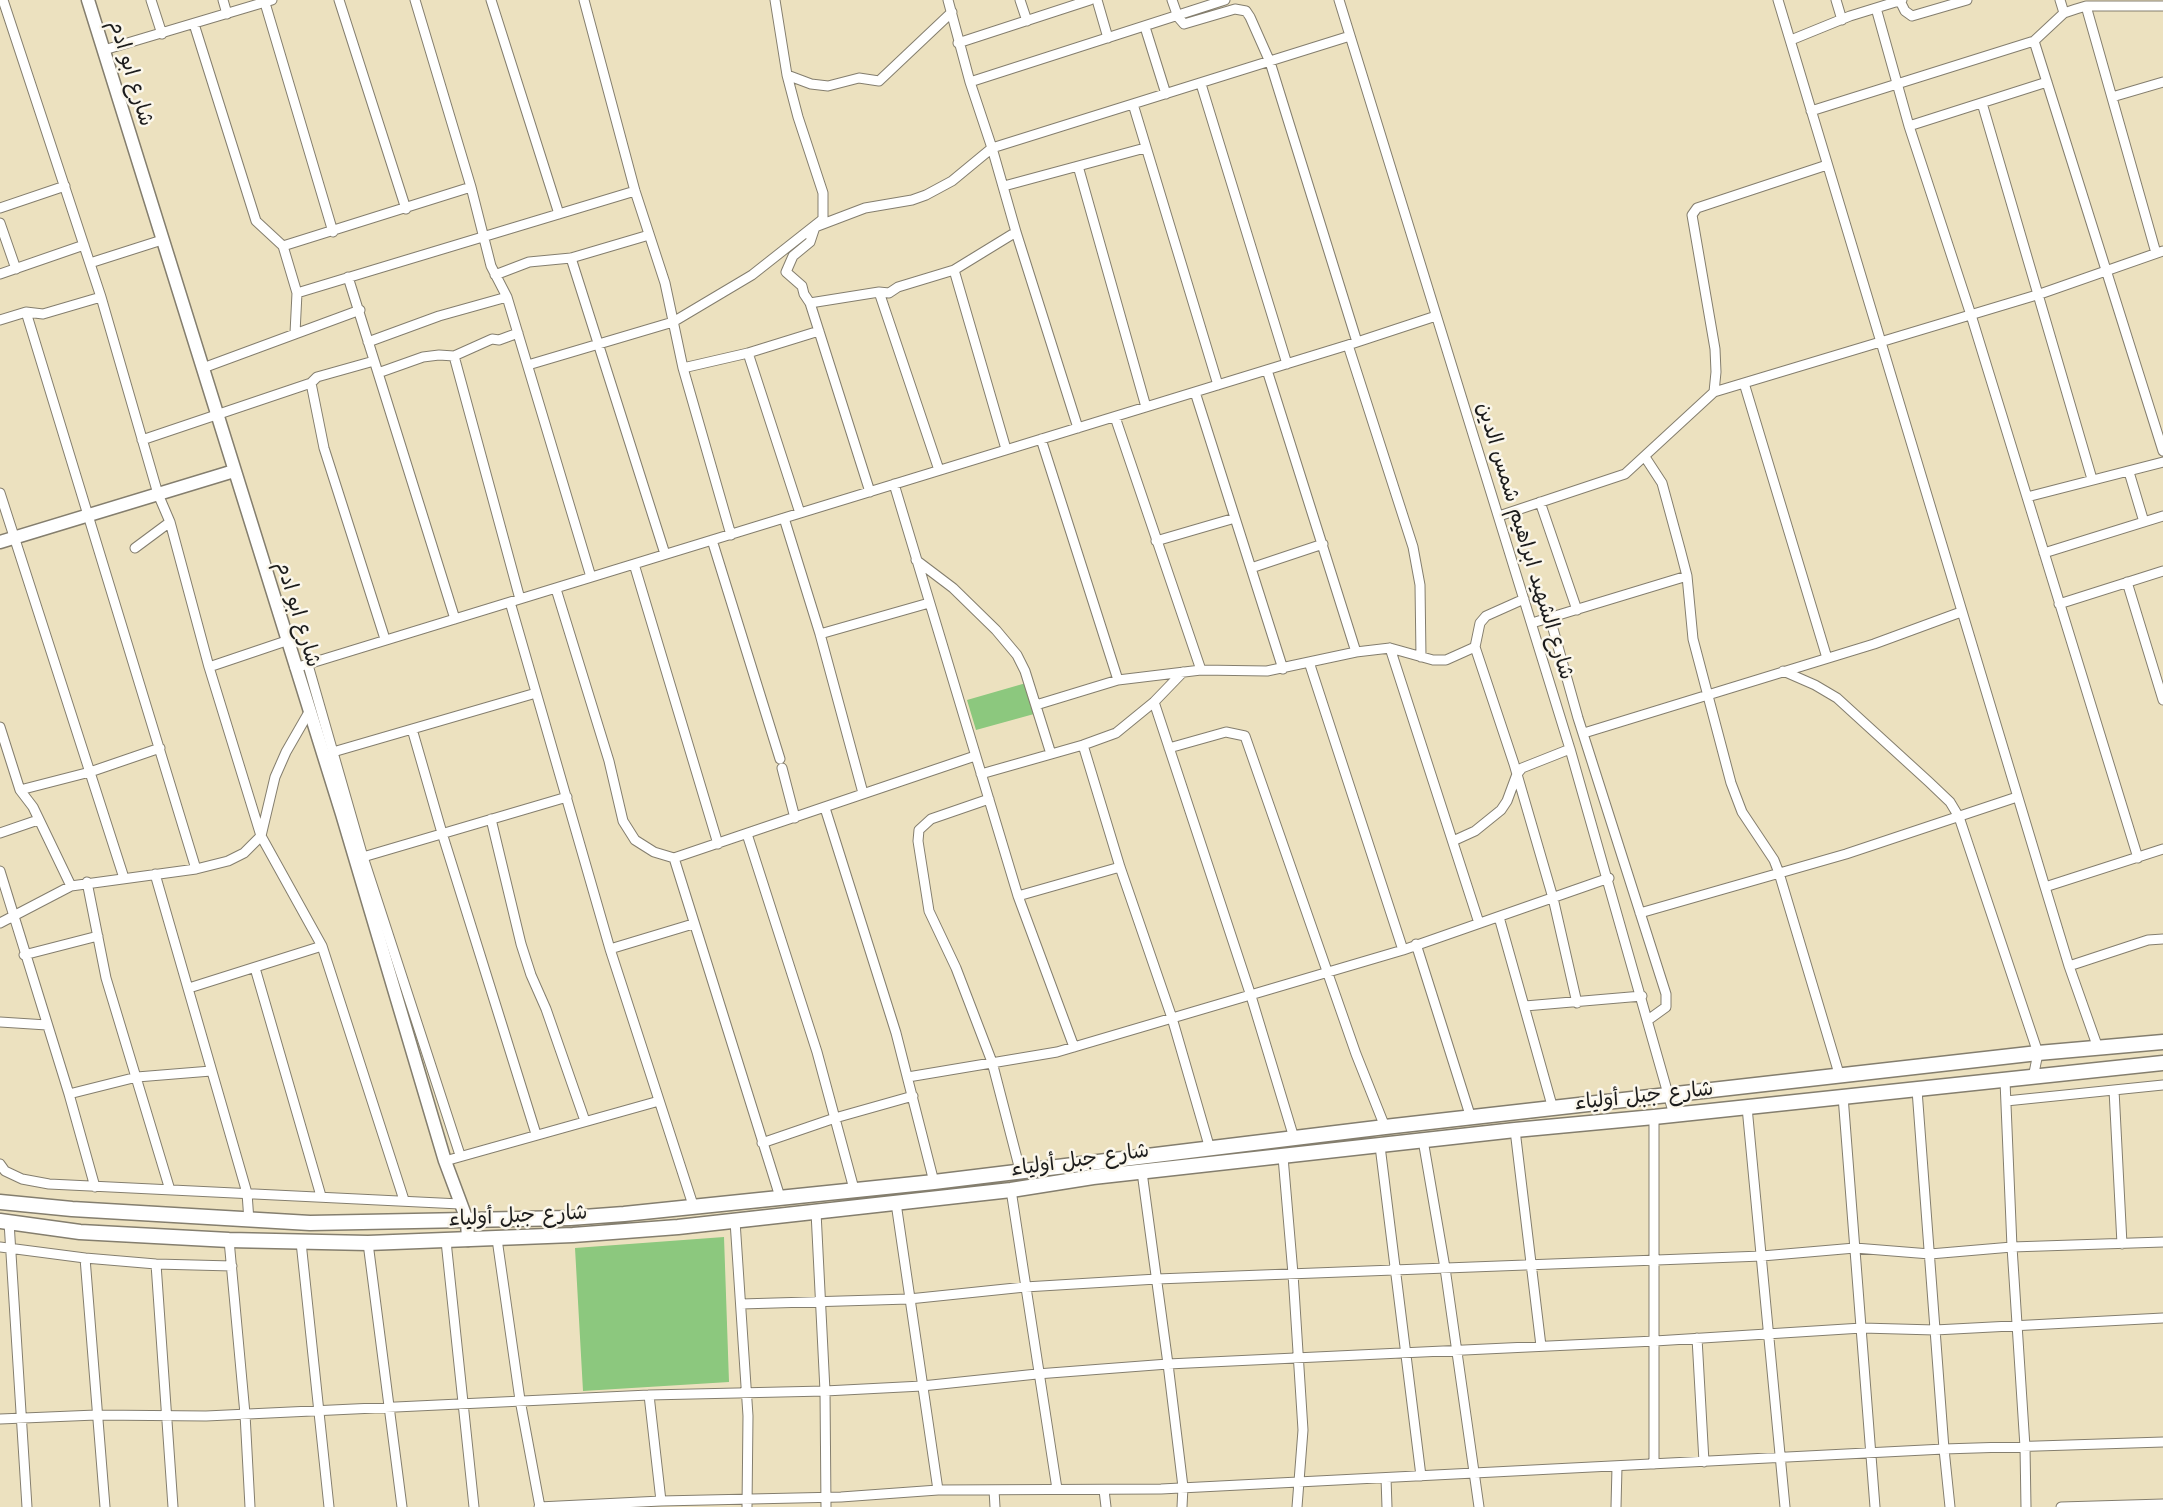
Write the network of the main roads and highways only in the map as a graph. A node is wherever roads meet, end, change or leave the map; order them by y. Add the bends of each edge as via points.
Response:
1 (2163, 1042) edge
2 (2163, 1063) edge
3 (0, 1202) edge
4 (4, 1222) edge

1 - 3 main road, شارع جبل أولياء via 1385,1127 934,1182 584,1217 310,1223
2 - 4 main road, شارع جبل أولياء via 1423,1140 652,1229 368,1243 80,1232

